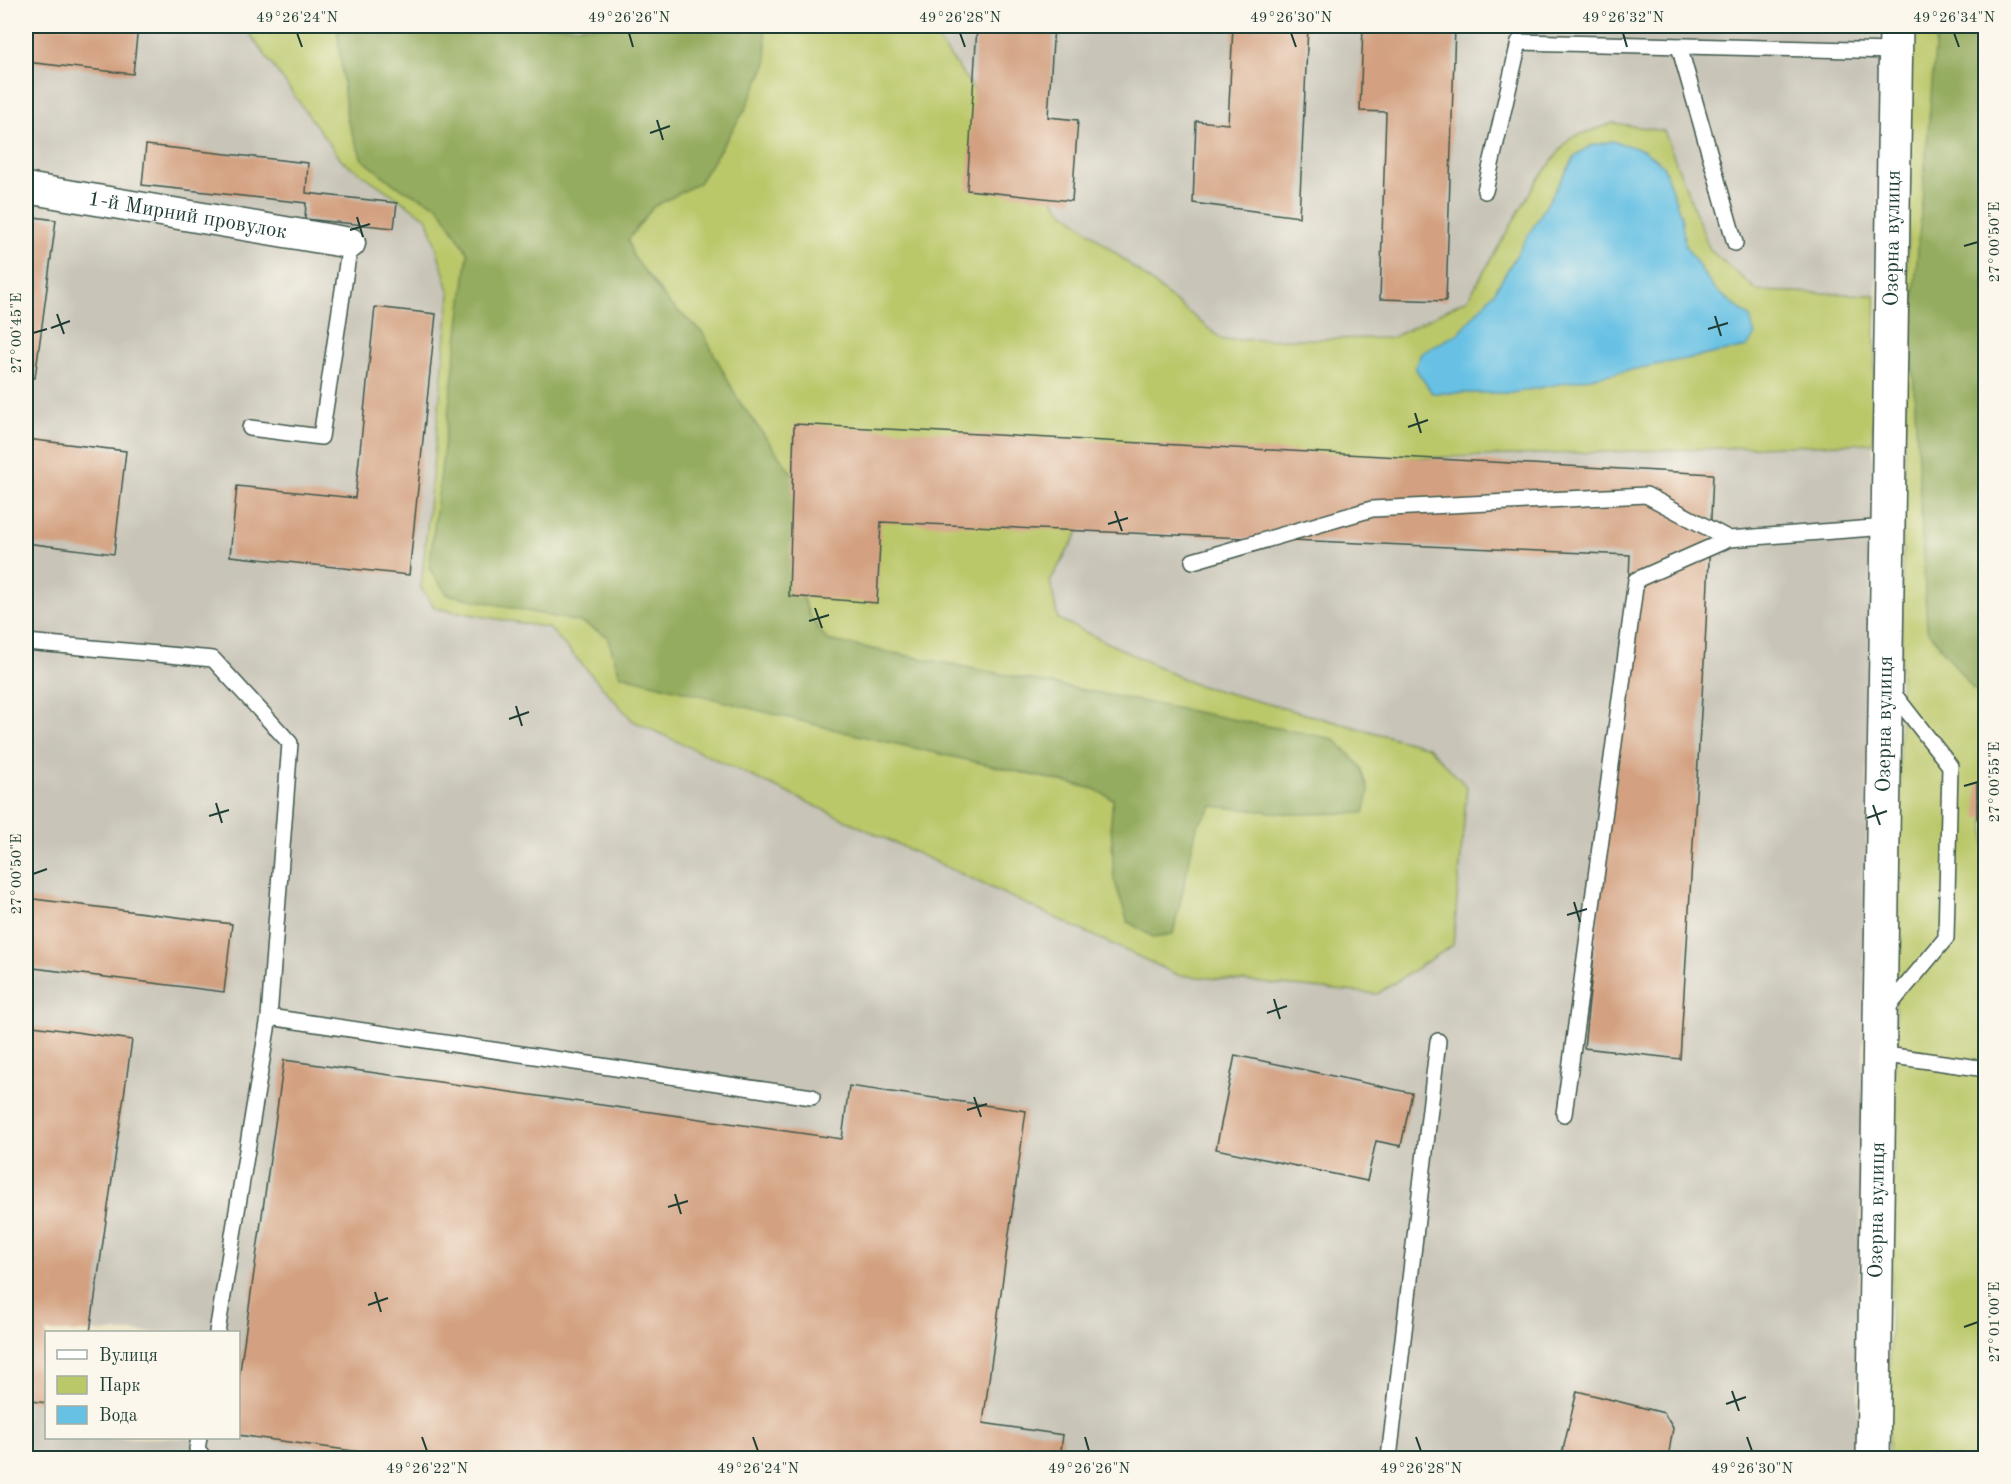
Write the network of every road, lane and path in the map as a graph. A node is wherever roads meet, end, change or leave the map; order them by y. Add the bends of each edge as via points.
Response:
1 (1896, 38) edge
2 (1679, 46) junction
3 (26, 188) edge
4 (1485, 191) dead end
5 (350, 243) joint
6 (1735, 243) dead end
7 (250, 428) dead end
8 (1887, 528) junction
9 (1729, 539) junction
10 (1193, 561) dead end
11 (26, 642) edge
12 (1885, 682) junction
13 (269, 1017) junction
14 (1879, 1018) junction
15 (1438, 1041) dead end
16 (1879, 1054) junction
17 (1986, 1069) edge
18 (812, 1097) dead end
19 (1564, 1114) dead end
20 (217, 1331) edge
21 (199, 1439) edge
22 (204, 1458) edge
23 (1389, 1458) edge
24 (1873, 1458) edge

1 - 2 lane
1 - 8 street, Озерна вулиця
2 - 4 lane via 1519,42
2 - 6 lane
3 - 5 street, 1-й Мирний провулок
5 - 7 lane via 321,437
8 - 9 lane
8 - 12 street, Озерна вулиця
9 - 10 lane via 1646,495 1372,509
9 - 19 lane via 1636,580
11 - 13 lane via 213,659 290,743
12 - 14 street, Озерна вулиця
12 - 14 lane via 1950,766 1950,777 1946,938
13 - 18 lane
13 - 20 lane
14 - 16 street, Озерна вулиця
15 - 23 lane
16 - 17 lane
16 - 24 street, Озерна вулиця
21 - 22 lane via 197,1449

